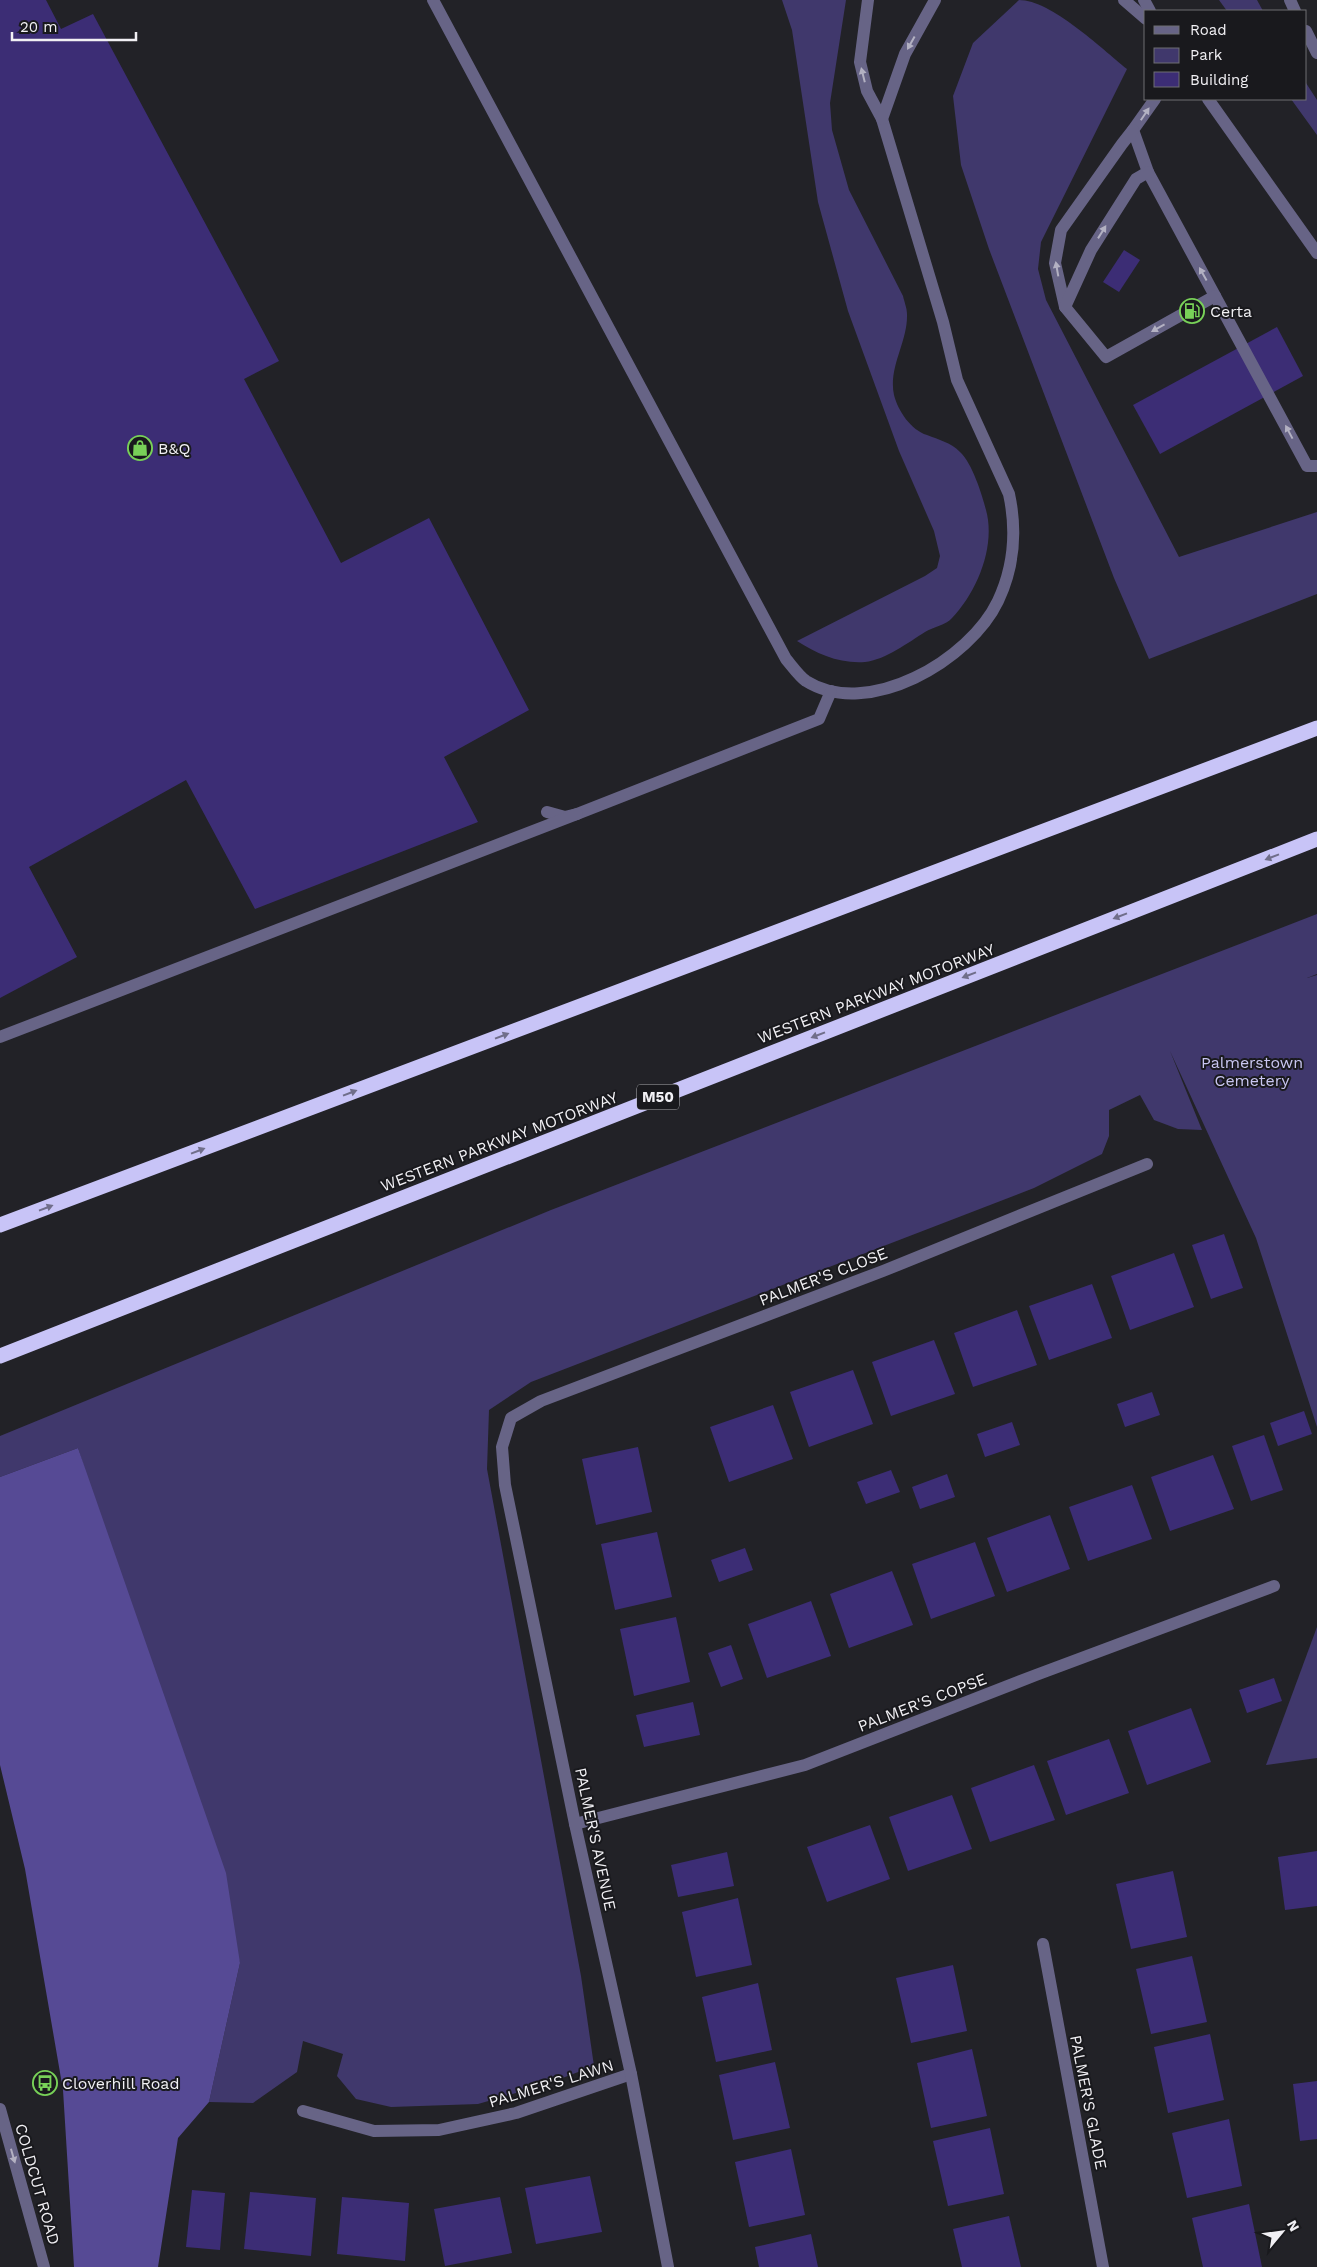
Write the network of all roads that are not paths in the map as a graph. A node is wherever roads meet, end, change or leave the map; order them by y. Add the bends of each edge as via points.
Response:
1 (433, 0) edge
2 (868, 0) edge
3 (935, 0) edge
4 (1124, 0) edge
5 (1144, 17) edge
6 (1307, 33) edge
7 (1317, 53) edge
8 (1154, 100) edge
9 (1209, 100) edge
10 (882, 119) junction
11 (1133, 130) junction
12 (1148, 172) junction
13 (1317, 253) edge
14 (1216, 296) junction
15 (1065, 307) junction
16 (1317, 466) edge
17 (831, 691) junction
18 (1317, 728) edge
19 (547, 812) dead end
20 (577, 814) junction
21 (1317, 839) edge
22 (0, 1037) edge
23 (1147, 1164) dead end
24 (0, 1225) edge
25 (0, 1356) edge
26 (511, 1418) joint
27 (1274, 1586) dead end
28 (575, 1824) junction
29 (1043, 1944) dead end
30 (632, 2074) junction
31 (0, 2109) edge
32 (303, 2110) dead end
33 (44, 2267) edge
34 (668, 2267) edge
35 (1103, 2267) edge

1 - 17 street via 786,659 806,681
10 -> 2 street via 867,91 860,62
3 -> 10 street via 905,54
4 - 5 street
6 - 7 street
11 -> 8 street
9 - 13 street
10 - 17 street via 944,322 957,380 1009,494 1013,514 1013,549 997,603 972,639 951,657 929,672 882,690
11 - 12 street
15 -> 11 street via 1055,263 1061,230
14 -> 12 street
15 -> 12 street via 1091,250 1136,179
14 -> 15 street via 1106,357
16 -> 14 street via 1307,466
17 - 20 street via 819,719
24 -> 18 highway
19 - 20 street via 565,817
20 - 22 street
21 -> 25 highway, WESTERN PARKWAY MOTORWAY / M50
23 - 26 street, PALMER'S CLOSE via 883,1271 541,1401
26 - 28 street, PALMER'S AVENUE via 502,1448 505,1486
27 - 28 street, PALMER'S COPSE via 805,1765
28 - 30 street, PALMER'S AVENUE
29 - 35 street, PALMER'S GLADE
30 - 32 street, PALMER'S LAWN via 516,2113 439,2130 374,2131
30 - 34 street, PALMER'S AVENUE
31 -> 33 street, COLDCUT ROAD

